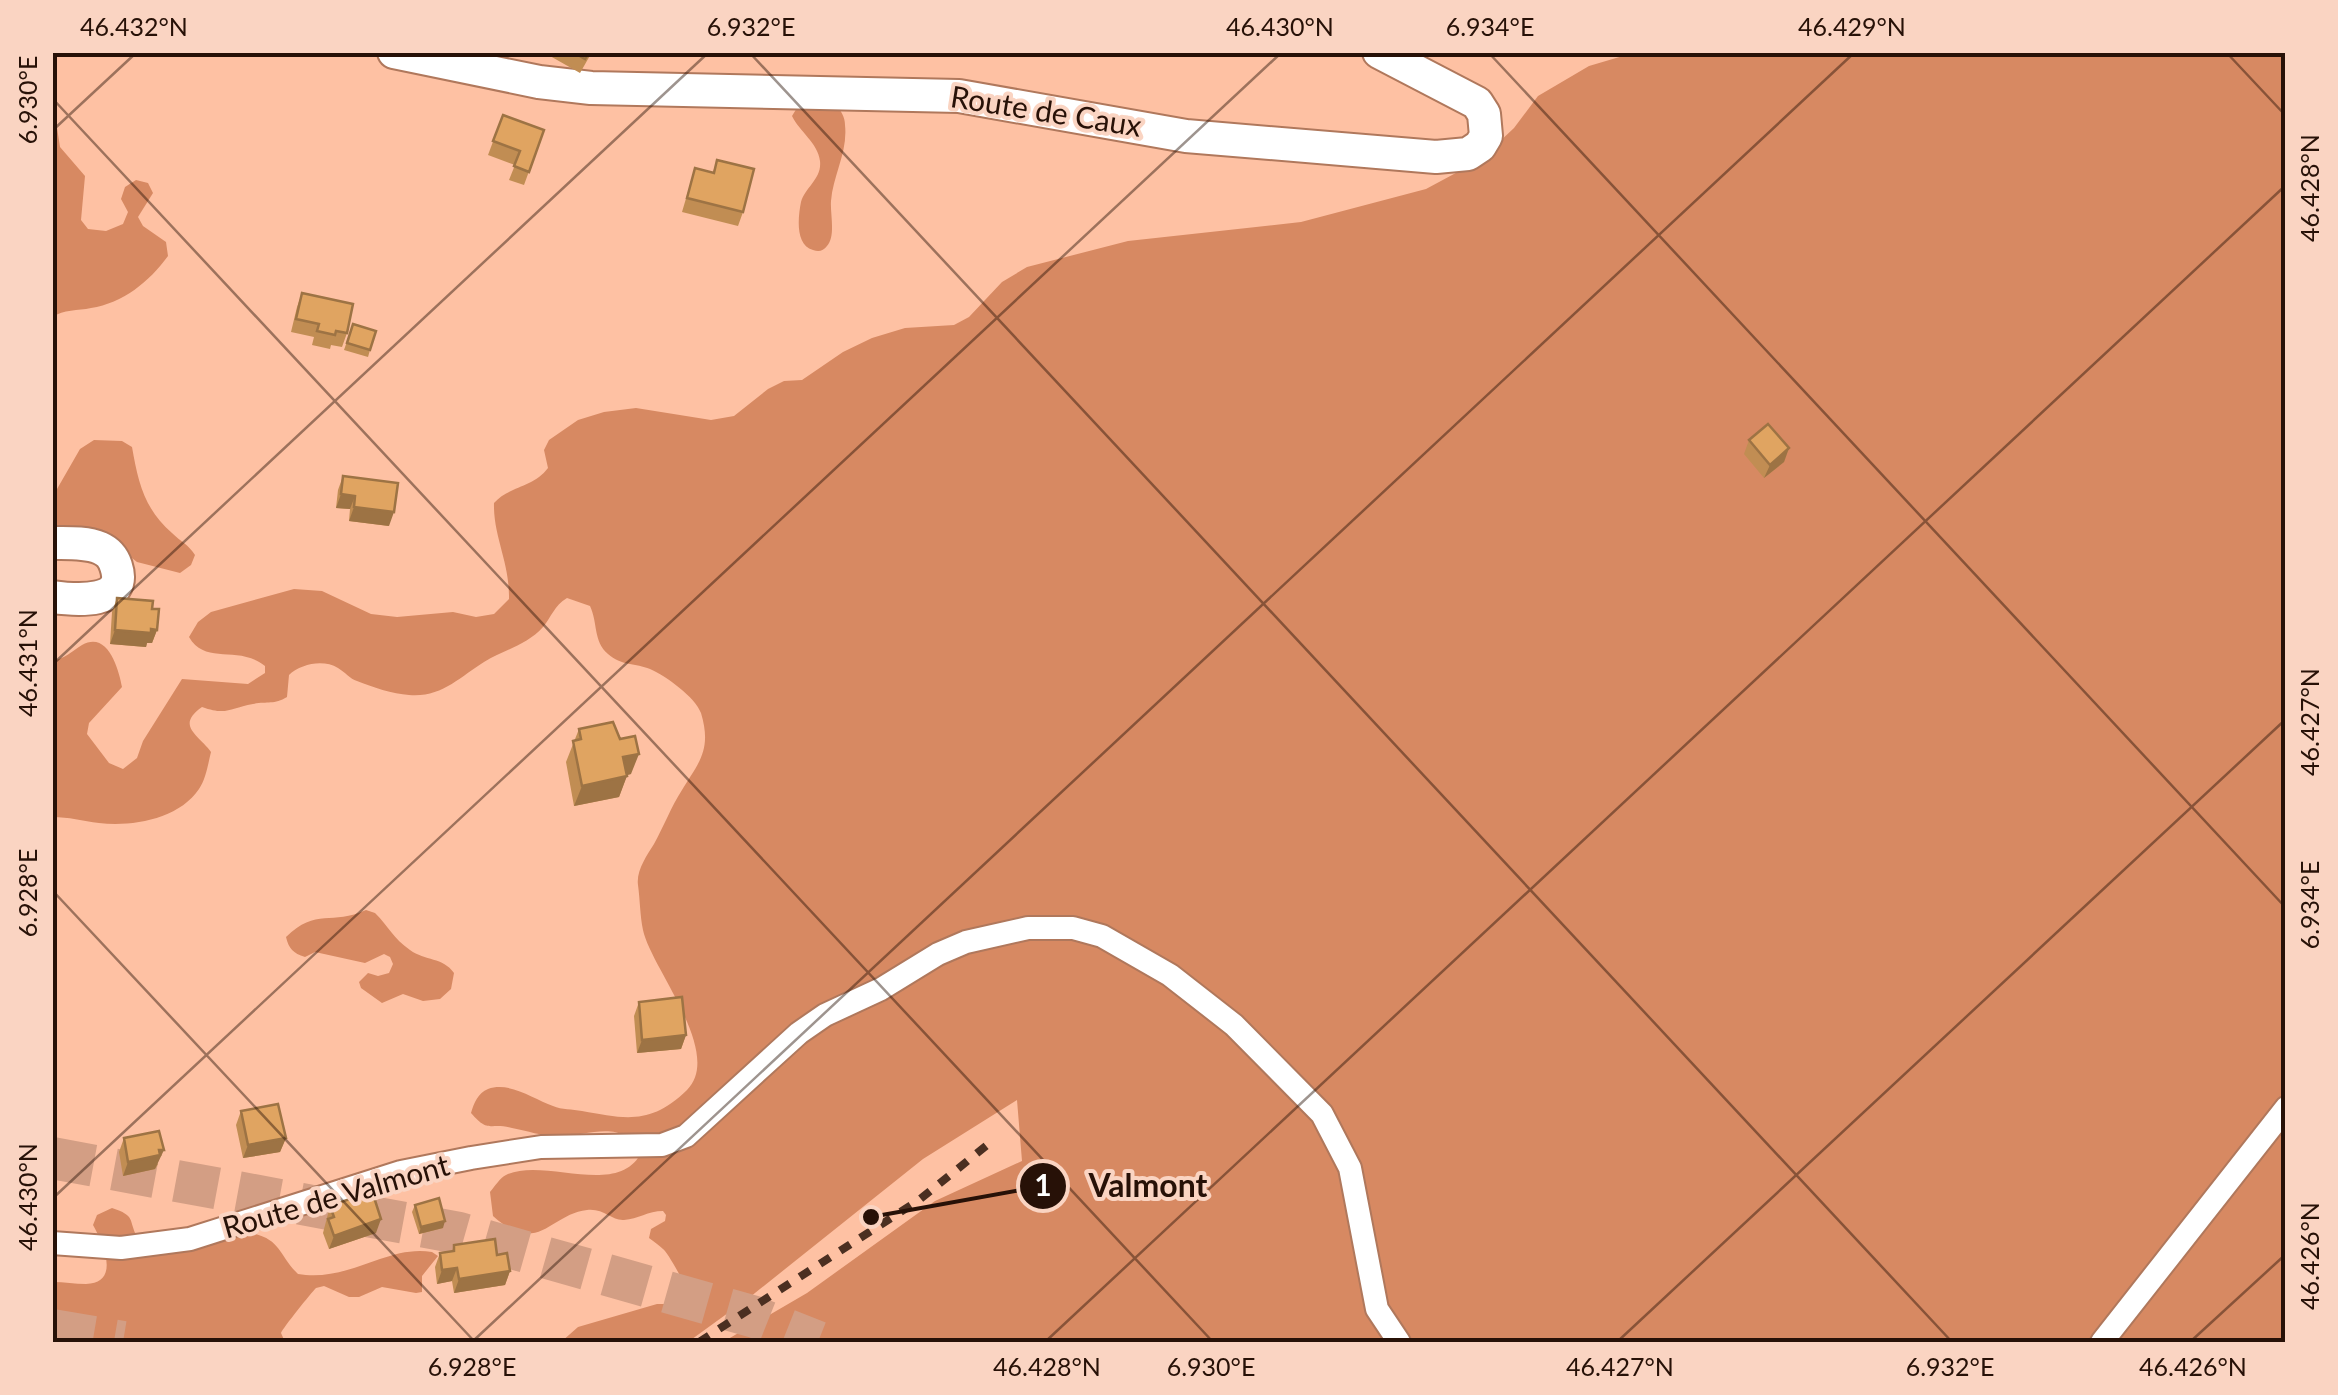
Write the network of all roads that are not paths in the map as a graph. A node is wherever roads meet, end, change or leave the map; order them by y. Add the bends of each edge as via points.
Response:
1 (394, 52) edge
2 (1379, 52) edge
3 (52, 543) edge
4 (52, 597) edge
5 (2286, 1108) edge
6 (52, 1243) edge
7 (1399, 1342) edge
8 (2102, 1342) edge

1 - 2 street, Route de Caux via 592,88 960,96 1186,136 1436,157 1480,146 1487,124 1477,103
3 - 4 street via 100,548 118,573 105,596
5 - 8 street
6 - 7 street, Route de Valmont via 121,1248 190,1240 401,1172 470,1158 541,1147 662,1145 686,1136 812,1024 938,954 1014,930 1073,928 1102,936 1170,974 1234,1025 1322,1114 1350,1168 1377,1309

